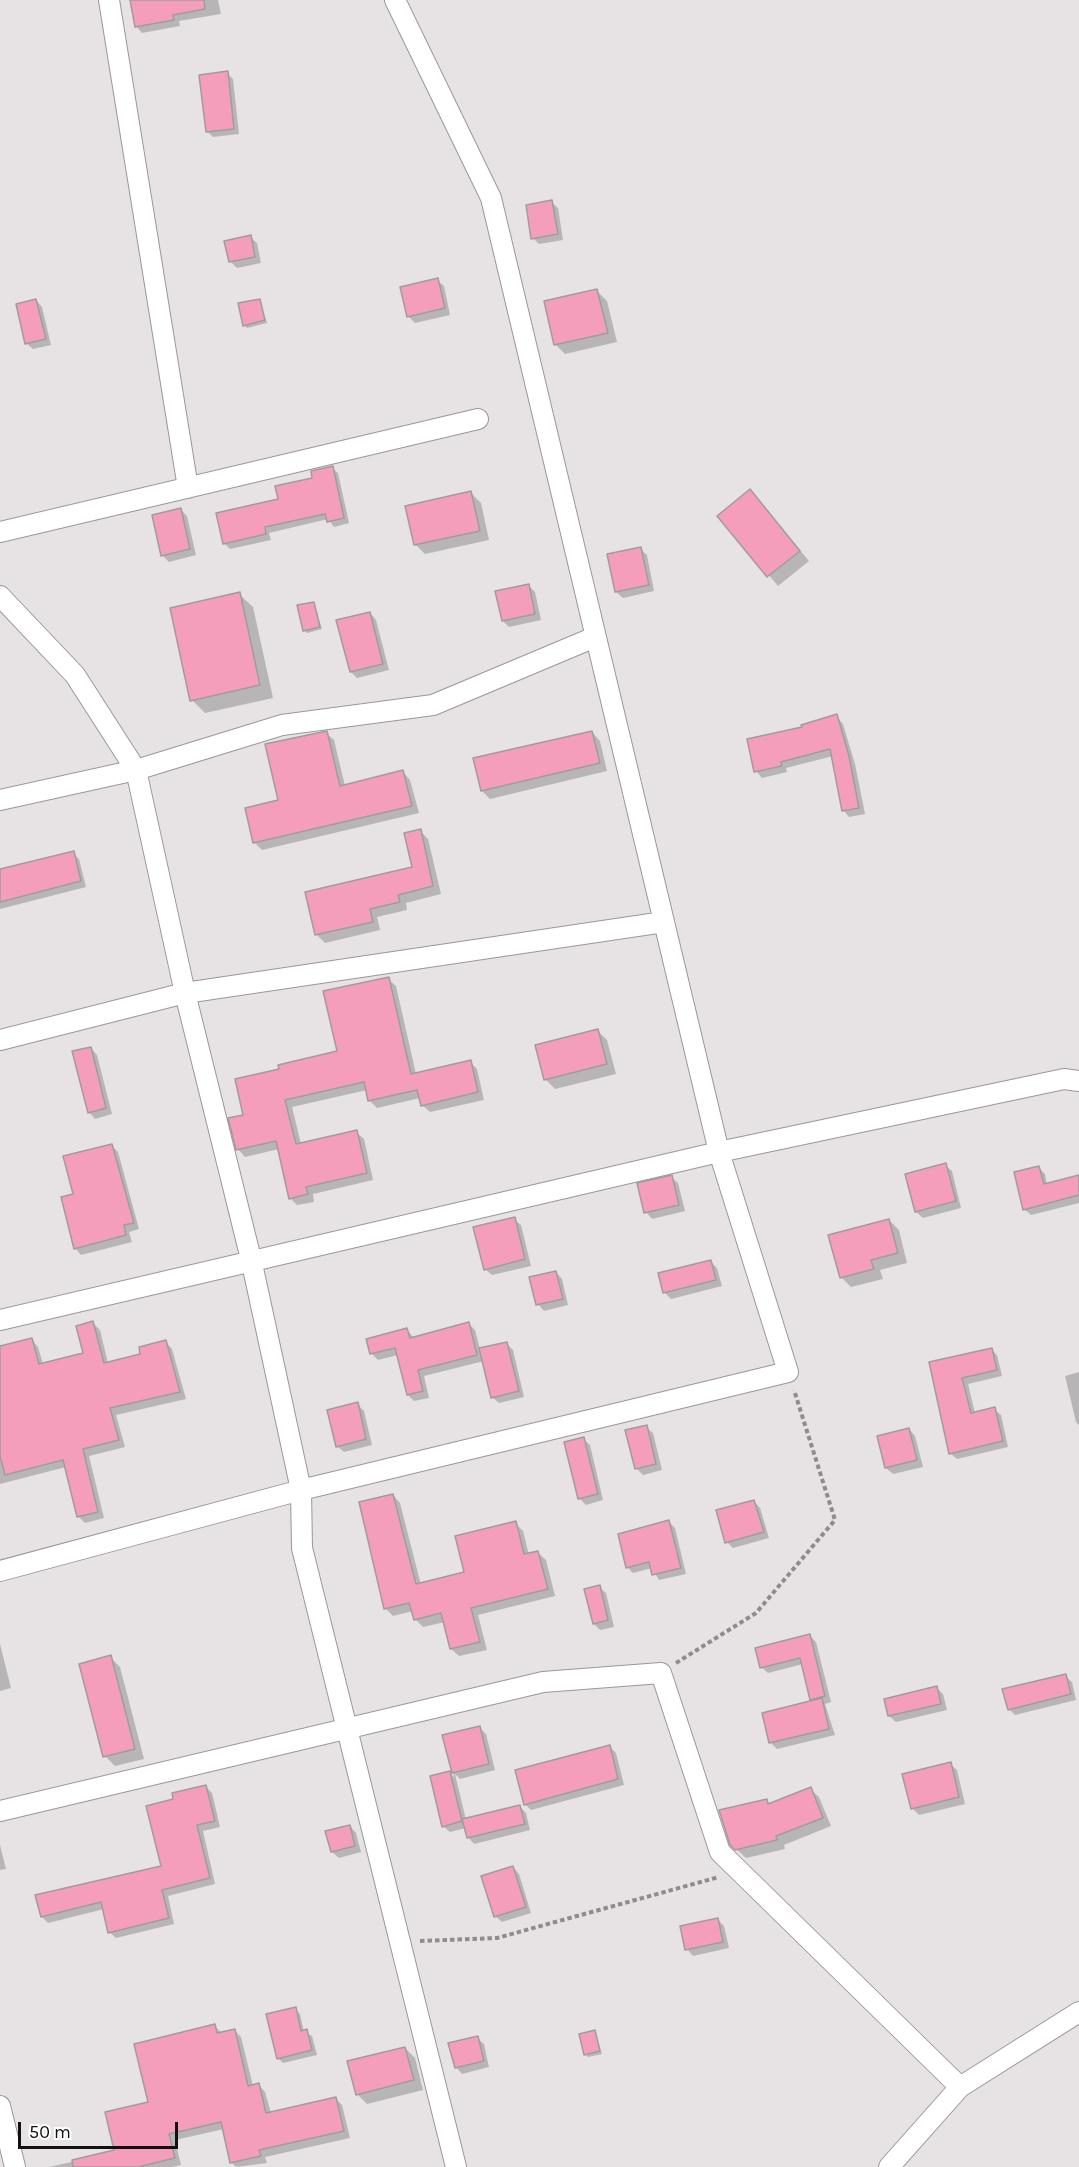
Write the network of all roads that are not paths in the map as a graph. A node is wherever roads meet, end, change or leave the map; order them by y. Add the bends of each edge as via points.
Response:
1 (109, 0) edge
2 (395, 0) edge
3 (478, 419) dead end
4 (188, 488) junction
5 (0, 532) edge
6 (0, 596) edge
7 (595, 637) junction
8 (136, 770) junction
9 (0, 800) edge
10 (664, 922) junction
11 (185, 993) junction
12 (0, 1040) edge
13 (1079, 1081) edge
14 (718, 1152) junction
15 (252, 1259) junction
16 (0, 1320) edge
17 (301, 1490) junction
18 (0, 1571) edge
19 (348, 1729) junction
20 (0, 1811) edge
21 (1079, 2012) edge
22 (960, 2087) junction
23 (0, 2106) edge
24 (15, 2167) edge
25 (456, 2167) edge
26 (889, 2167) edge

1 - 4 street
2 - 7 street via 492,198
3 - 4 street
4 - 5 street
6 - 8 street via 75,675
7 - 8 street via 433,705 282,725
7 - 10 street
8 - 9 street
8 - 11 street
10 - 11 street
10 - 14 street
11 - 12 street
11 - 15 street
13 - 14 street via 1064,1079
14 - 15 street
14 - 17 street via 788,1372
15 - 16 street
15 - 17 street
17 - 18 street
17 - 19 street via 302,1548
19 - 20 street
19 - 22 street via 543,1682 661,1673 720,1852
19 - 25 street
21 - 22 street
22 - 26 street
23 - 24 street

